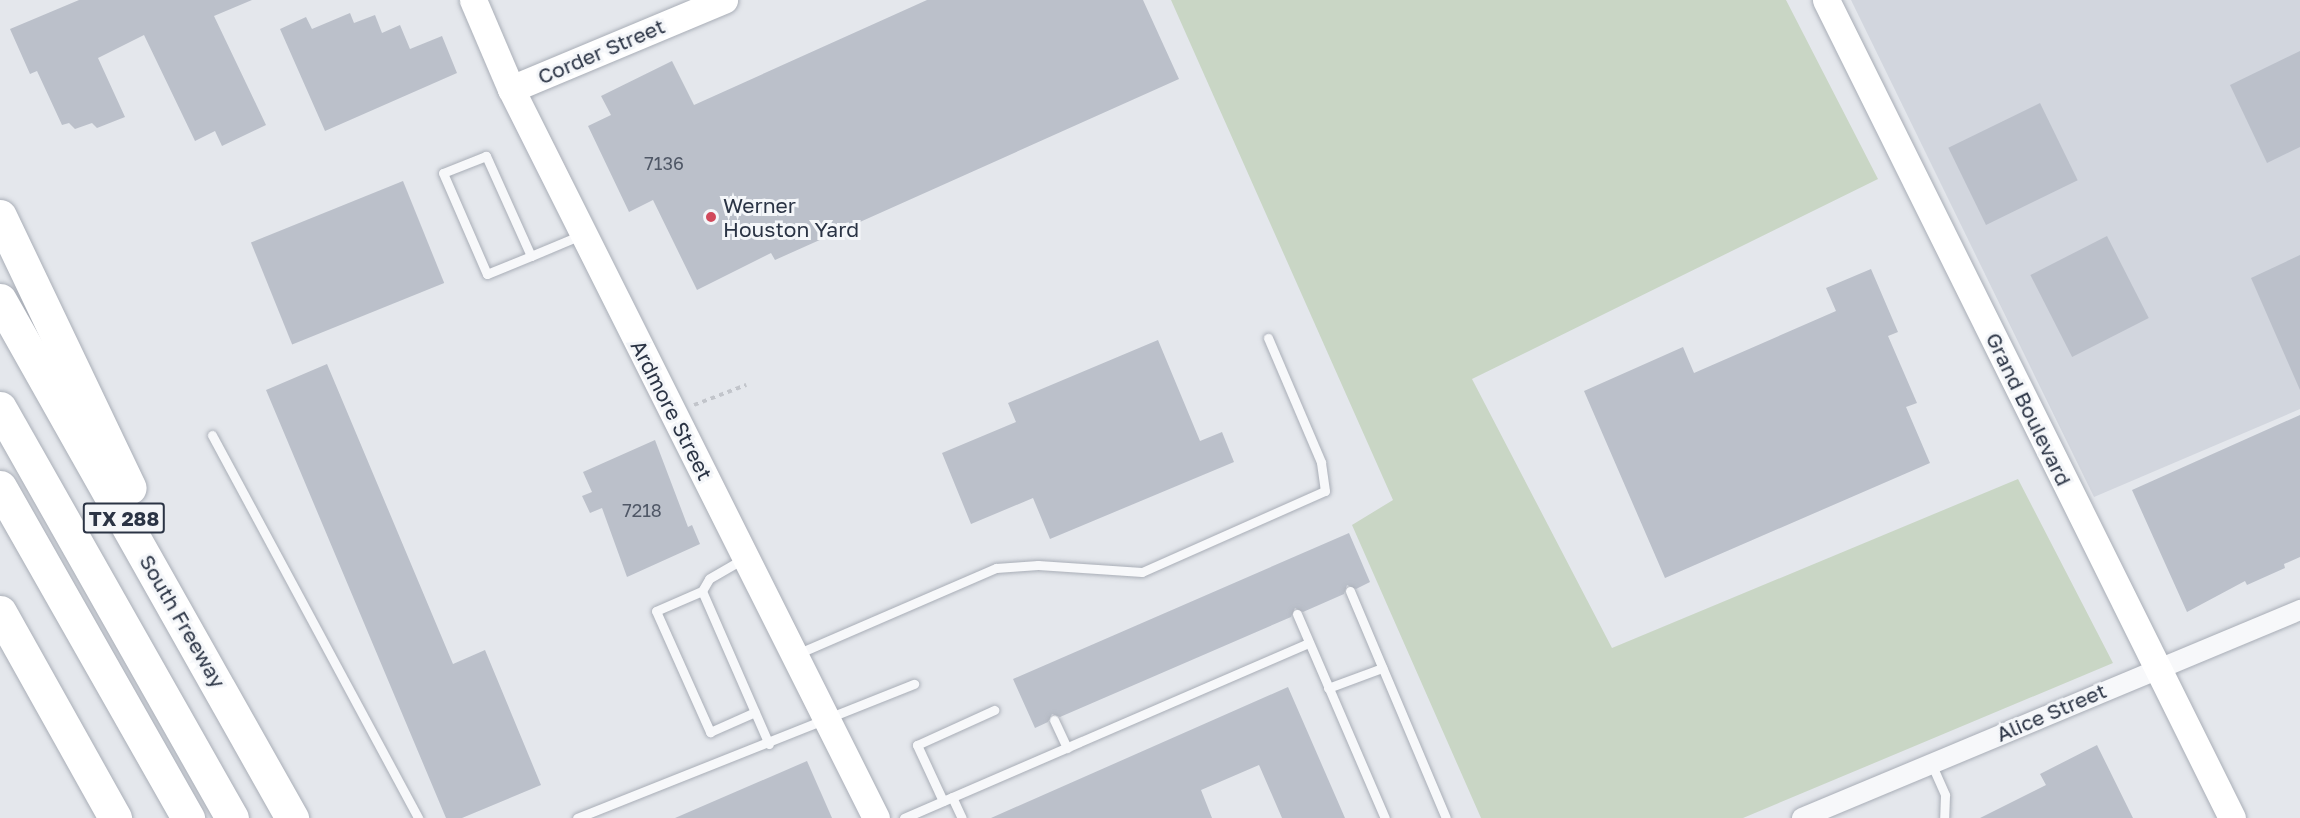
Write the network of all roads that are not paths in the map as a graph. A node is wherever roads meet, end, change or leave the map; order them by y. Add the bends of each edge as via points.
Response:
1 (473, 0) edge
2 (724, 0) edge
3 (1826, 0) edge
4 (511, 89) junction
5 (0, 216) edge
6 (584, 234) junction
7 (531, 256) junction
8 (0, 300) edge
9 (1268, 338) dead end
10 (0, 408) edge
11 (212, 435) dead end
12 (0, 487) edge
13 (746, 558) junction
14 (702, 591) junction
15 (1350, 591) dead end
16 (2300, 610) edge
17 (0, 612) edge
18 (1297, 614) dead end
19 (1309, 643) junction
20 (795, 655) junction
21 (1382, 668) junction
22 (2159, 672) junction
23 (914, 684) dead end
24 (1328, 688) junction
25 (994, 710) dead end
26 (755, 712) junction
27 (1054, 720) dead end
28 (828, 722) junction
29 (249, 736) junction
30 (769, 744) junction
31 (1067, 747) junction
32 (1931, 763) junction
33 (947, 799) junction
34 (115, 818) edge
35 (188, 818) edge
36 (232, 818) edge
37 (292, 818) edge
38 (418, 818) edge
39 (577, 818) edge
40 (876, 818) edge
41 (904, 818) edge
42 (962, 818) edge
43 (1384, 818) edge
44 (1446, 818) edge
45 (1802, 818) edge
46 (1944, 818) edge
47 (2232, 818) edge

1 - 4 street, Ardmore Street
2 - 4 street, Corder Street
3 - 22 street, Grand Boulevard
4 - 6 street, Ardmore Street
5 - 29 highway
6 - 7 lane
6 - 13 street, Ardmore Street
7 - 7 lane via 487,274 444,173 486,156
8 - 29 highway, South Freeway / TX 288
9 - 20 lane via 1321,462 1325,491 1142,572 1038,565 996,568
10 - 36 highway
11 - 38 lane
12 - 35 highway
13 - 14 lane via 709,579
13 - 20 street, Ardmore Street
14 - 26 lane
14 - 26 lane via 656,611 710,732
15 - 21 lane
16 - 22 street, Alice Street
17 - 34 highway
18 - 19 lane
19 - 24 lane
19 - 31 lane
20 - 28 street, Ardmore Street
21 - 24 lane
21 - 44 lane
22 - 32 street, Alice Street via 2124,681
22 - 47 street, Grand Boulevard
23 - 28 lane
24 - 43 lane
25 - 33 lane via 917,745
26 - 30 lane
27 - 31 lane
28 - 30 lane
28 - 40 street, Ardmore Street
29 - 37 highway, South Freeway / TX 288
30 - 39 lane
31 - 33 lane
32 - 45 street, Alice Street
32 - 46 lane via 1945,795
33 - 41 lane
33 - 42 lane

